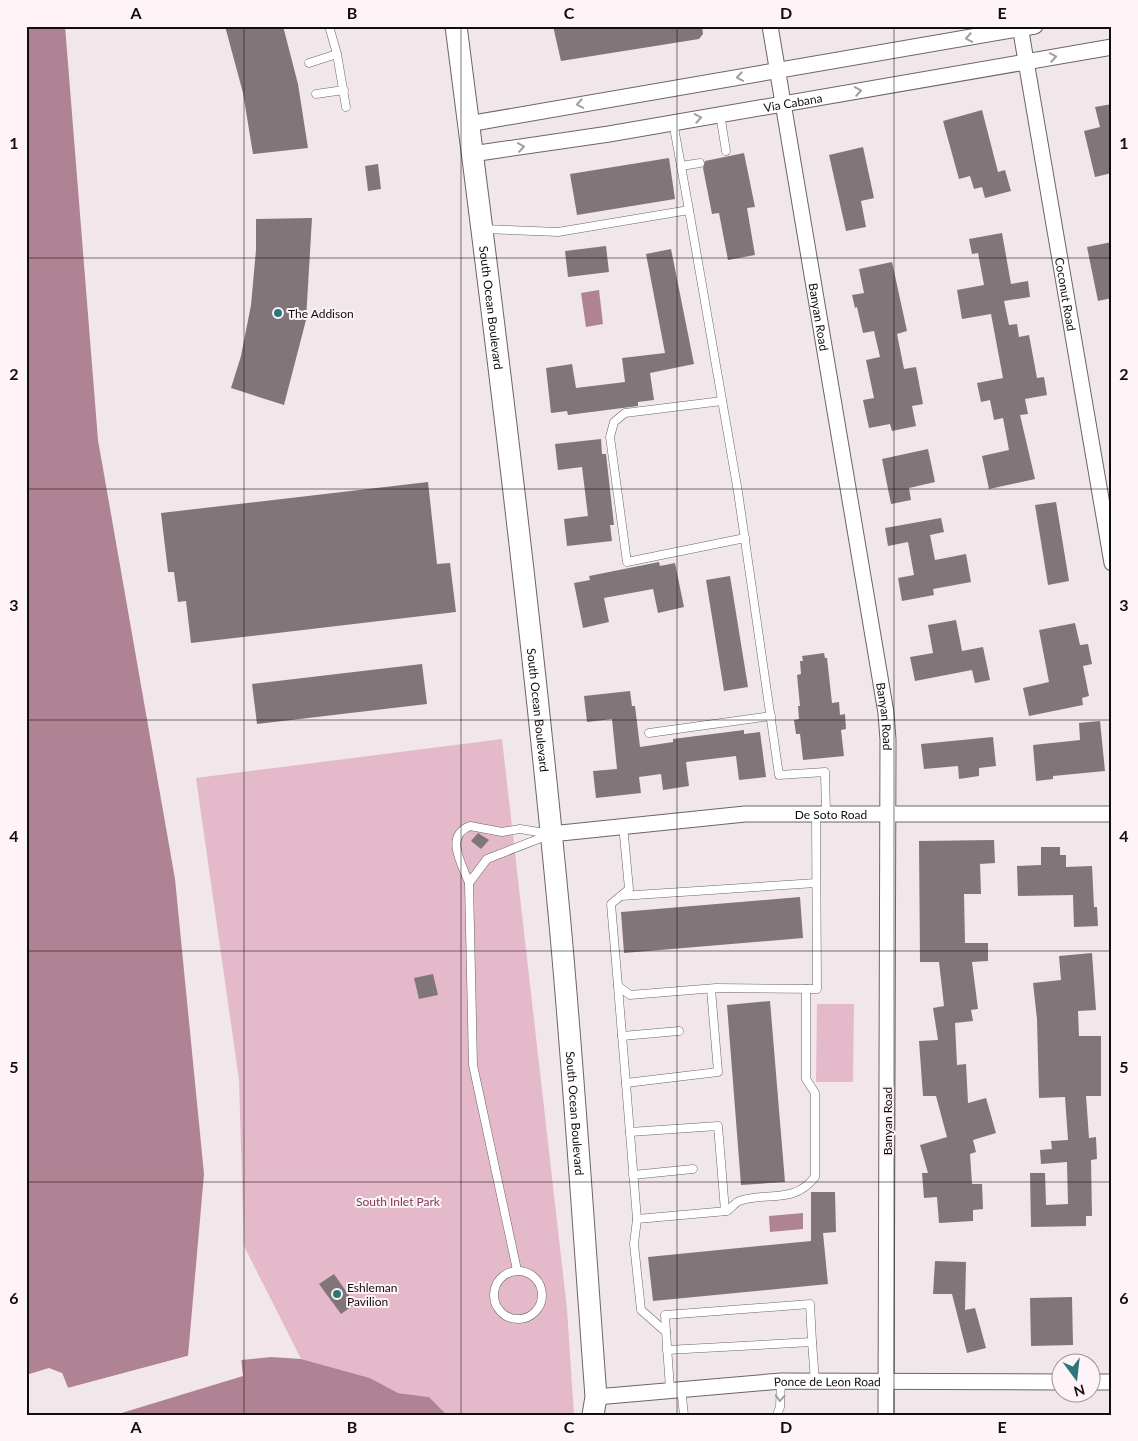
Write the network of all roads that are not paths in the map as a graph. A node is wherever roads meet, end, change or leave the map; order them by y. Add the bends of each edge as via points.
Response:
1 (329, 26) edge
2 (456, 26) edge
3 (770, 26) edge
4 (1025, 27) edge
5 (1112, 47) edge
6 (337, 54) junction
7 (1026, 62) junction
8 (309, 63) dead end
9 (777, 70) junction
10 (344, 90) junction
11 (316, 94) dead end
12 (782, 104) junction
13 (346, 107) dead end
14 (720, 114) junction
15 (673, 122) junction
16 (468, 124) junction
17 (726, 151) dead end
18 (472, 154) junction
19 (700, 163) dead end
20 (681, 166) junction
21 (690, 210) junction
22 (481, 229) junction
23 (722, 401) junction
24 (745, 538) junction
25 (1112, 563) edge
26 (770, 716) junction
27 (649, 733) dead end
28 (821, 813) junction
29 (888, 813) junction
30 (1112, 814) edge
31 (623, 825) junction
32 (551, 834) junction
33 (469, 883) junction
34 (816, 883) junction
35 (621, 896) junction
36 (618, 986) junction
37 (711, 988) junction
38 (806, 989) junction
39 (679, 1031) dead end
40 (622, 1036) junction
41 (626, 1083) junction
42 (630, 1132) junction
43 (693, 1169) dead end
44 (633, 1175) junction
45 (726, 1211) junction
46 (637, 1219) junction
47 (517, 1270) junction
48 (666, 1332) junction
49 (812, 1342) junction
50 (667, 1350) junction
51 (782, 1381) junction
52 (815, 1381) junction
53 (886, 1382) junction
54 (1050, 1382) edge
55 (676, 1389) junction
56 (597, 1409) edge
57 (684, 1415) edge
58 (776, 1415) edge
59 (886, 1415) edge

1 - 6 lane
2 - 16 main road, South Ocean Boulevard
3 - 9 street, Banyan Road
4 - 7 street, Coconut Road
4 -> 9 street
7 -> 5 street, Via Cabana
6 - 8 lane
6 - 10 lane
12 -> 7 street, Via Cabana
7 - 25 street, Coconut Road
9 - 12 street, Banyan Road
9 -> 16 street
10 - 11 lane
10 - 13 lane
12 - 14 street, Via Cabana
12 - 29 street, Banyan Road via 886,713
15 -> 14 street, Via Cabana
14 - 17 lane
18 -> 15 street, Via Cabana
15 - 20 lane
16 - 18 main road, South Ocean Boulevard
18 - 22 main road, South Ocean Boulevard
19 - 20 lane
20 - 21 lane
21 - 22 lane via 558,232
21 - 23 lane
22 - 32 main road, South Ocean Boulevard
23 - 24 lane
23 - 24 lane via 625,413 614,422 610,437 627,562
24 - 26 lane
26 - 27 lane
26 - 28 lane via 779,775 825,772
28 - 29 street, De Soto Road
28 - 31 street, De Soto Road via 729,815
28 - 34 lane
29 - 30 street, De Soto Road
29 - 53 street, Banyan Road
31 - 32 street, De Soto Road
31 - 35 lane via 629,889
32 - 33 lane via 487,859
32 - 33 lane via 470,826 462,829 456,836 456,846
32 - 56 main road, South Ocean Boulevard
33 - 47 lane via 473,1066
34 - 35 lane
34 - 38 lane via 817,989
35 - 36 lane via 611,904
36 - 37 lane via 630,995
36 - 40 lane
37 - 38 lane
37 - 41 lane via 718,1072
38 - 45 lane via 806,1079 815,1093 815,1177 806,1188 790,1194 738,1201
39 - 40 lane
40 - 41 lane
41 - 42 lane
42 - 44 lane
42 - 45 lane via 718,1126
43 - 44 lane
44 - 46 lane
45 - 46 lane
46 - 48 lane via 634,1244 641,1310
47 - 47 lane via 499,1279 494,1298 504,1315 524,1319 540,1308 543,1290 534,1276
48 - 49 lane via 665,1315 810,1304
48 - 50 lane
49 - 50 lane
49 - 52 lane
50 - 55 lane
51 - 52 street, Ponce de Leon Road
51 - 55 street, Ponce de Leon Road
51 -> 58 lane via 780,1407
52 - 53 street, Ponce de Leon Road
53 - 54 street, Ponce de Leon Road
53 - 59 street, Banyan Road
55 - 56 street, Ponce de Leon Road
55 - 57 lane

